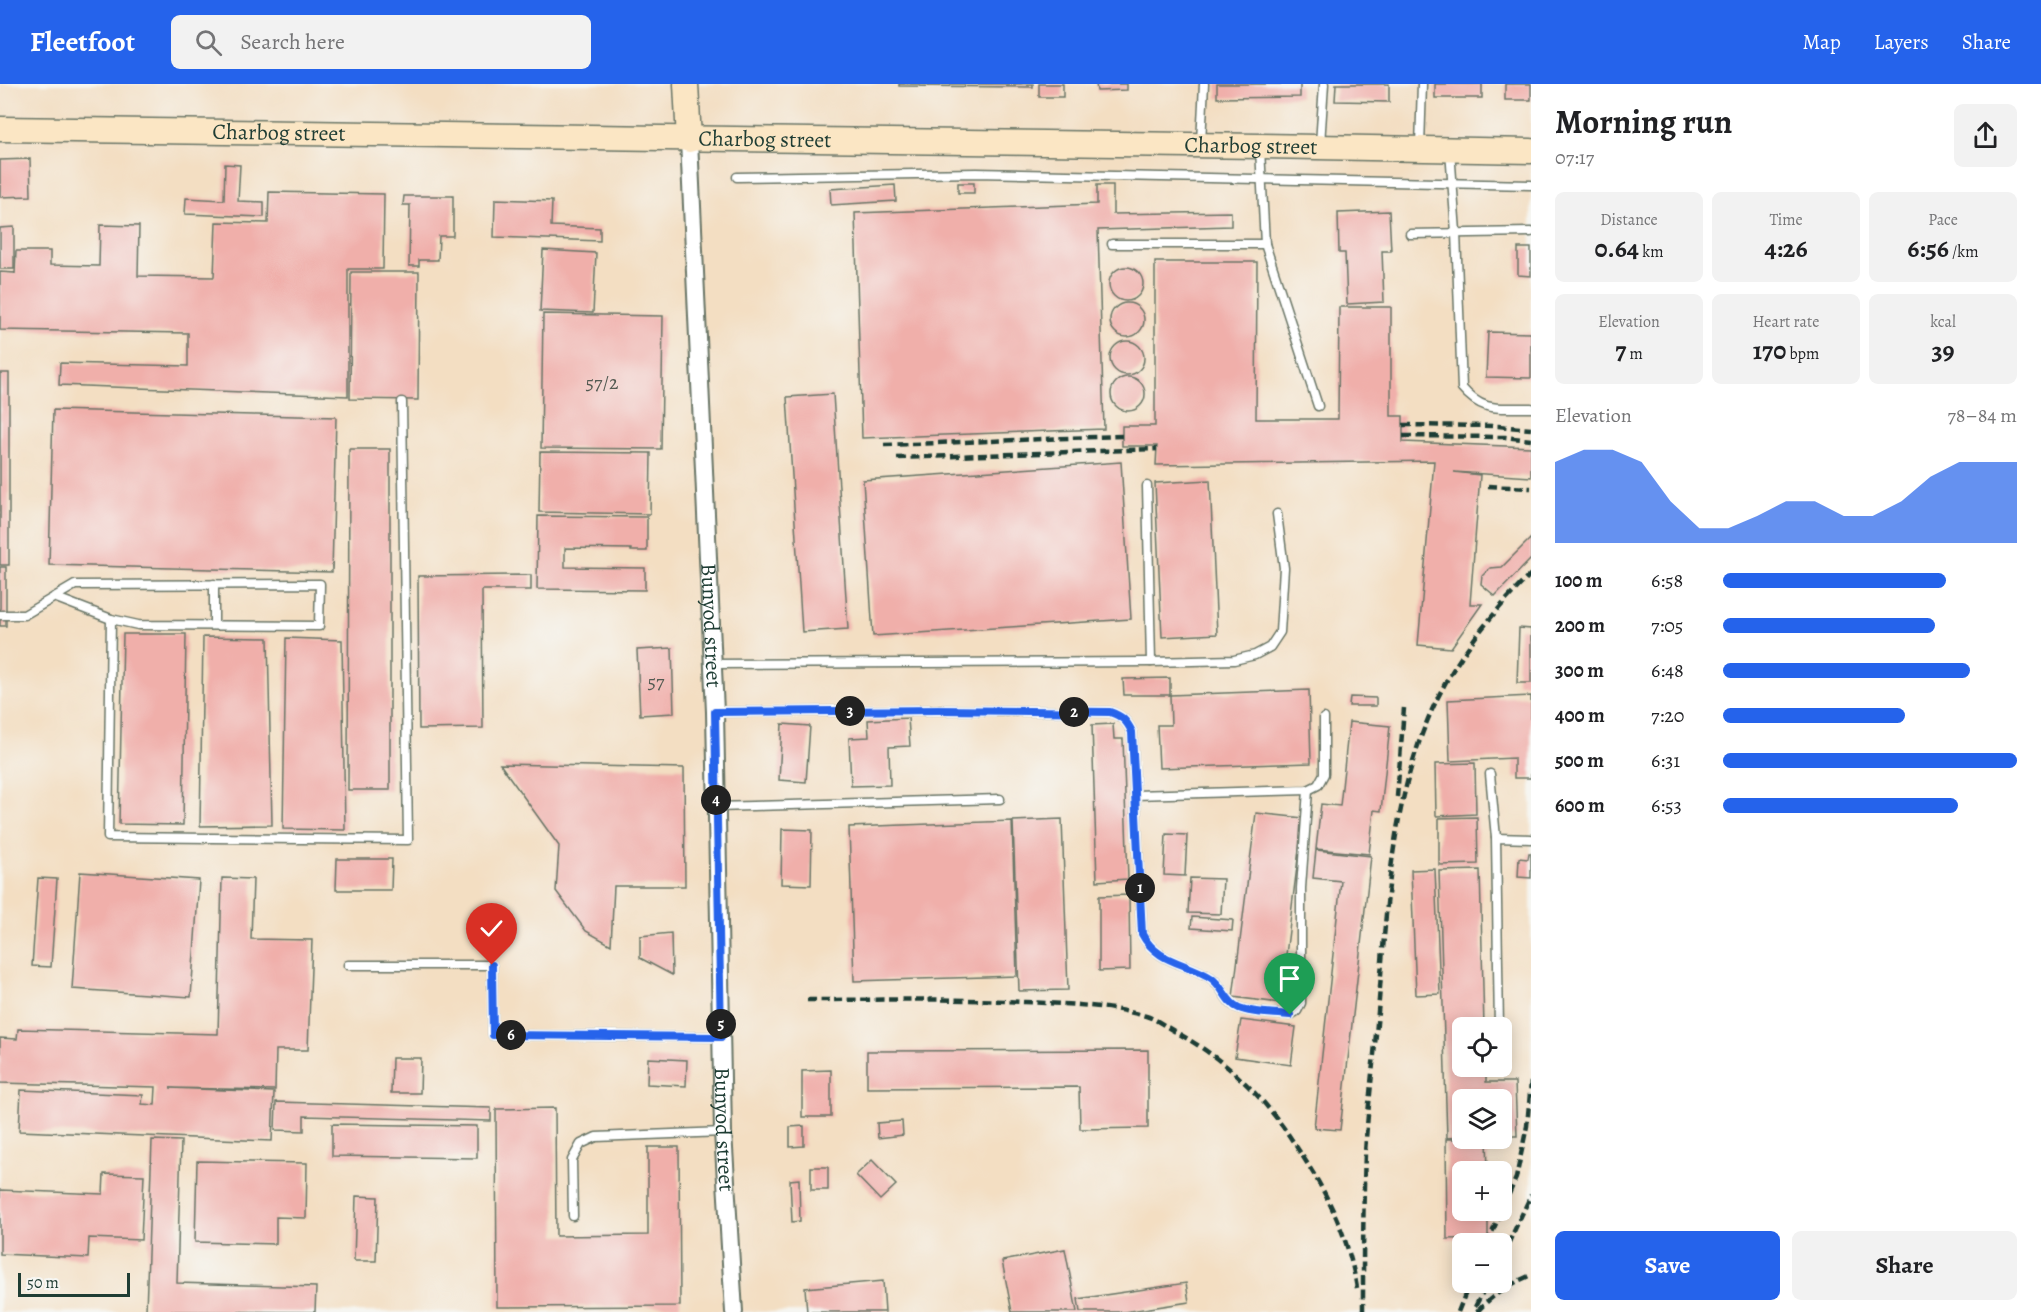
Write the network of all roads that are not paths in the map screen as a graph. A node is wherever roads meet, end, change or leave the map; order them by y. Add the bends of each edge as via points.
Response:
1 (686, 84) edge
2 (1204, 84) edge
3 (1324, 84) edge
4 (1422, 84) edge
5 (0, 129) edge
6 (689, 140) junction
7 (1201, 145) junction
8 (1260, 146) junction
9 (1320, 147) junction
10 (1420, 150) junction
11 (1450, 150) junction
12 (1531, 151) edge
13 (737, 177) dead end
14 (1261, 178) junction
15 (1452, 182) junction
16 (1531, 185) edge
17 (1456, 232) junction
18 (1531, 232) edge
19 (1410, 234) dead end
20 (1265, 243) junction
21 (1112, 244) dead end
22 (402, 402) dead end
23 (1318, 406) dead end
24 (1531, 408) edge
25 (1147, 486) dead end
26 (1277, 514) dead end
27 (214, 584) junction
28 (54, 597) junction
29 (0, 615) edge
30 (111, 619) junction
31 (214, 625) junction
32 (1151, 662) junction
33 (712, 664) junction
34 (715, 712) junction
35 (1324, 718) dead end
36 (1490, 774) dead end
37 (1308, 790) junction
38 (1135, 795) junction
39 (1000, 799) dead end
40 (716, 807) junction
41 (1496, 838) junction
42 (1531, 839) edge
43 (348, 965) dead end
44 (1499, 1017) edge
45 (721, 1037) junction
46 (723, 1132) junction
47 (573, 1216) dead end
48 (734, 1312) edge

1 - 6 street, Bunyod street
2 - 7 lane
3 - 9 lane
4 - 10 lane
5 - 6 street, Charbog street
6 - 7 street, Charbog street
6 - 33 street, Bunyod street
7 - 8 street, Charbog street
8 - 9 street, Charbog street
8 - 14 lane
9 - 10 street, Charbog street
10 - 11 street, Charbog street
11 - 12 street, Charbog street
11 - 15 lane
13 - 14 lane via 976,173
14 - 15 lane
14 - 20 lane
15 - 16 lane
15 - 17 lane
17 - 18 lane
17 - 19 lane
17 - 24 lane via 1462,388 1472,400 1486,407
20 - 21 lane
20 - 23 lane
22 - 30 lane via 408,840 108,837
25 - 32 lane
26 - 32 lane via 1284,568 1280,632 1270,647 1234,660
27 - 28 lane via 75,585
27 - 31 lane
27 - 31 lane via 320,584 320,626
28 - 29 lane via 24,615
28 - 30 lane
30 - 31 lane via 138,626
32 - 33 lane
33 - 34 street, Bunyod street
34 - 38 lane via 1110,712 1127,722 1132,732
34 - 40 street, Bunyod street
35 - 37 lane via 1324,774 1318,785
36 - 41 lane
37 - 38 lane
37 - 38 lane via 1301,888 1301,1004 1290,1015 1241,1010 1233,1006 1211,978 1160,955 1148,945 1142,934
39 - 40 lane
40 - 45 street, Bunyod street
41 - 42 lane
41 - 44 lane
43 - 45 lane via 492,965 493,1035
45 - 46 street, Bunyod street
46 - 47 lane via 596,1137 581,1144 572,1160
46 - 48 street, Bunyod street

